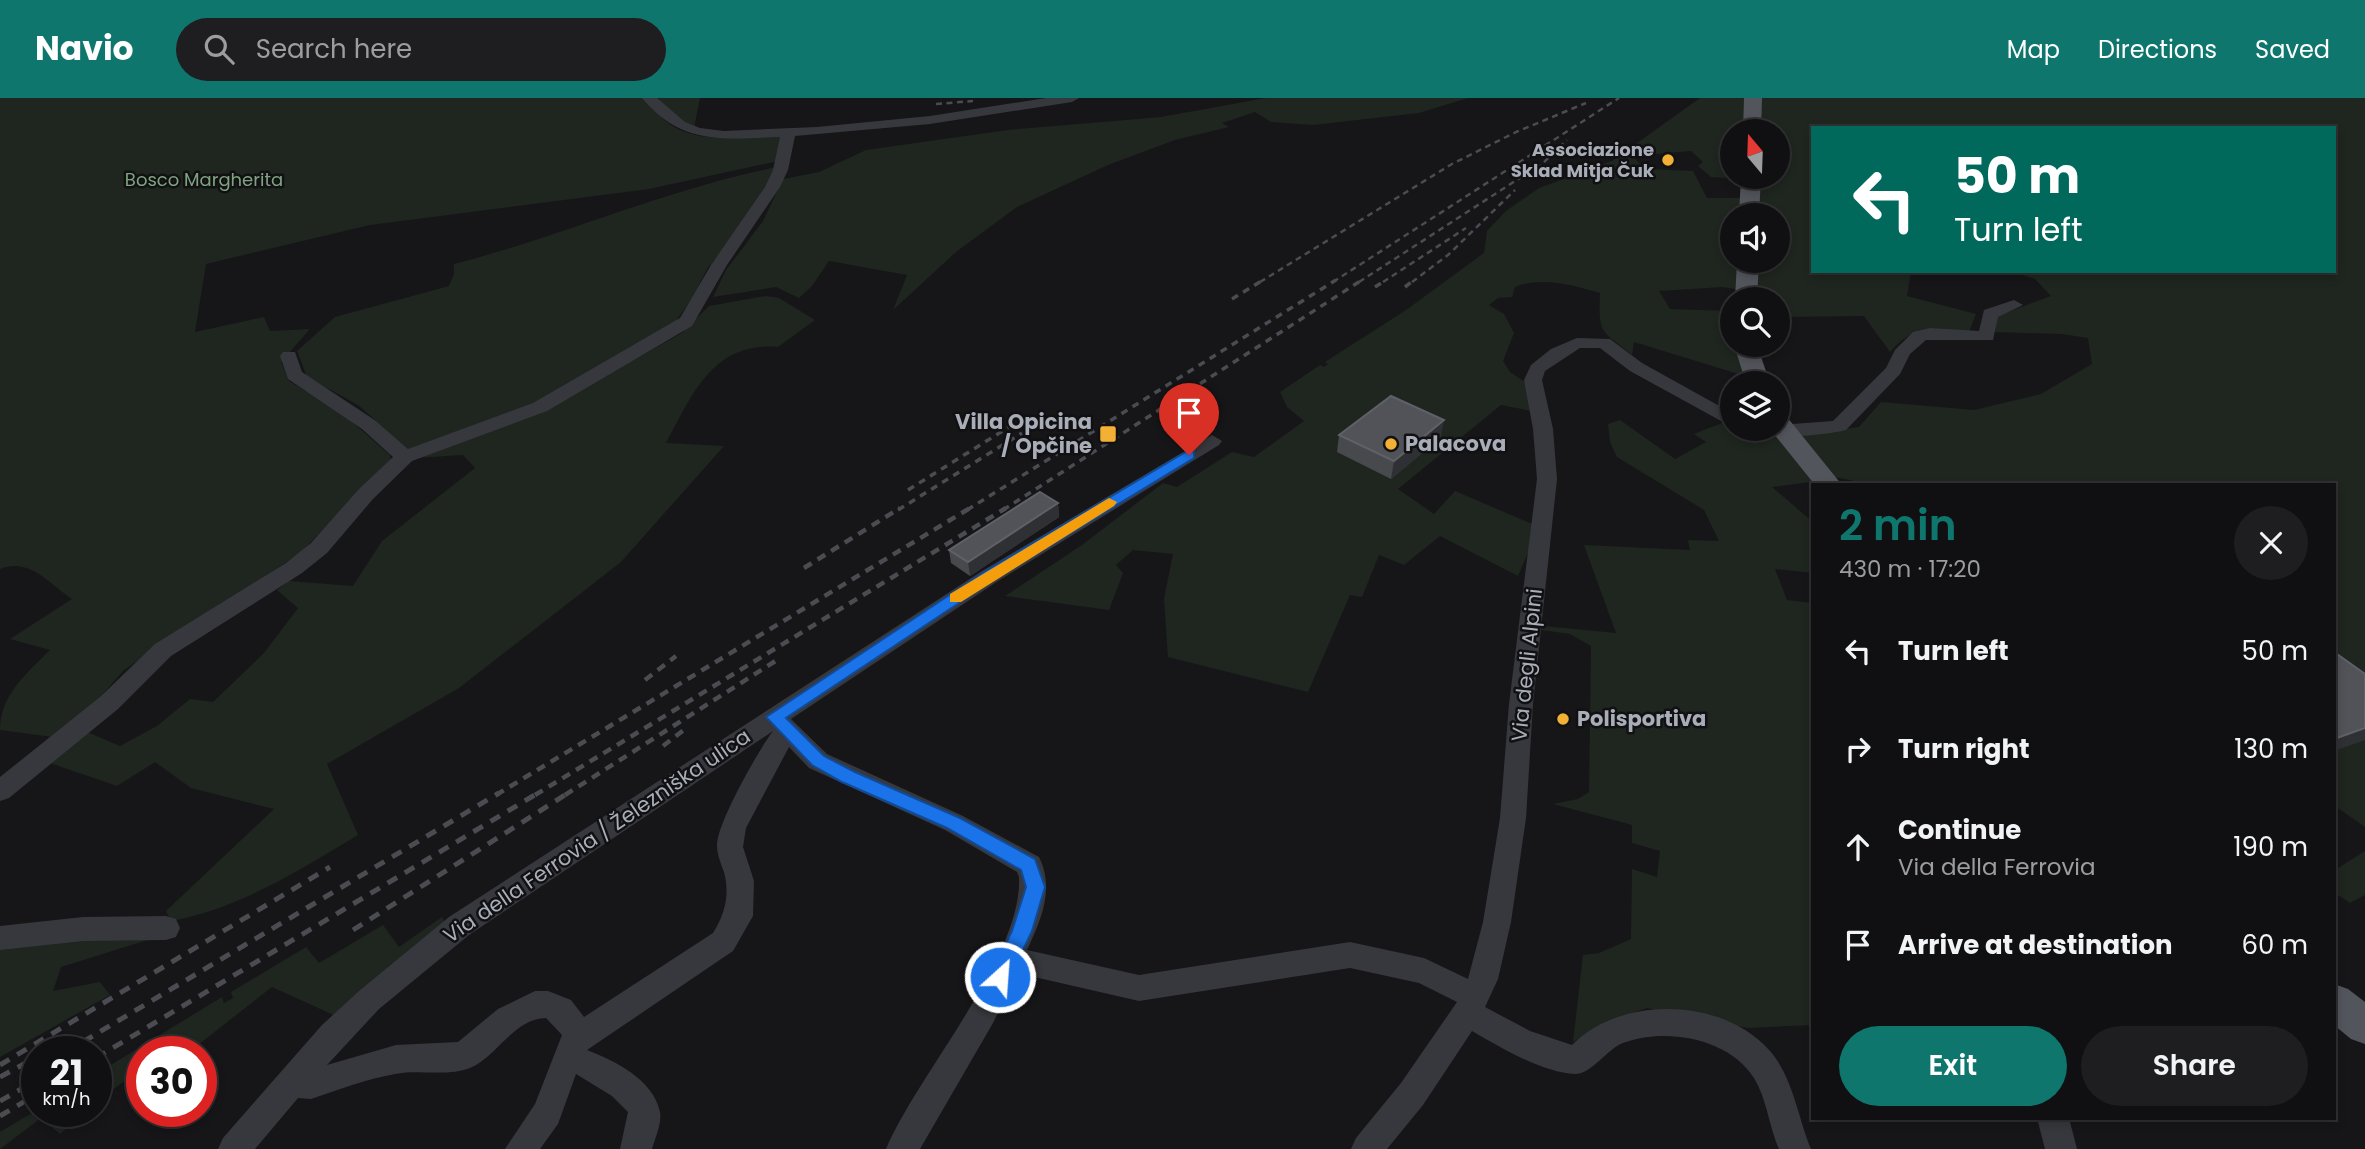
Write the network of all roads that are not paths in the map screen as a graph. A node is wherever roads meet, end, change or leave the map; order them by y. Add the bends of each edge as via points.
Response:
1 (649, 98) edge
2 (1072, 98) edge
3 (1753, 98) edge
4 (1752, 119) edge
5 (788, 132) junction
6 (2014, 306) dead end
7 (289, 356) dead end
8 (1720, 414) edge
9 (1790, 426) edge
10 (1790, 437) edge
11 (1212, 441) dead end
12 (405, 457) junction
13 (1827, 483) edge
14 (782, 725) junction
15 (0, 791) edge
16 (166, 928) dead end
17 (0, 938) edge
18 (1009, 959) junction
19 (2336, 1002) edge
20 (1471, 1004) junction
21 (2365, 1026) edge
22 (574, 1047) junction
23 (291, 1083) junction
24 (2054, 1120) edge
25 (234, 1149) edge
26 (521, 1149) edge
27 (636, 1149) edge
28 (902, 1149) edge
29 (1367, 1149) edge
30 (1795, 1149) edge
31 (2061, 1149) edge

1 - 5 street via 675,122 698,132
2 - 5 street via 938,119
3 - 4 main road
5 - 12 street via 784,165 752,223 719,264 701,304 686,322 540,407
6 - 9 street via 1990,314 1987,336 1934,333 1910,340 1896,358 1894,370 1845,423
7 - 12 street via 294,375 369,425
8 - 20 street, Via degli Alpini via 1636,367 1604,343 1570,346 1545,361 1533,380 1547,463 1539,561 1521,704 1513,818 1497,922 1483,979
10 - 13 main road
11 - 14 street, Via della Ferrovia / Železniška ulica via 990,576
12 - 15 street via 319,548 163,650 109,703
14 - 18 street via 828,766 954,823 1029,865 1035,887
14 - 22 street via 733,828 730,847 740,881 740,900 733,929 723,942
14 - 23 street, Via della Ferrovia / Železniška ulica via 450,933 369,1000
16 - 17 street via 83,929
18 - 20 street via 1139,988 1350,955 1424,971
18 - 28 street
19 - 21 main road
20 - 29 street, Via degli Alpini via 1412,1094
20 - 30 street via 1495,1029 1577,1060 1606,1034 1640,1022 1685,1026 1729,1039 1758,1060 1769,1076
22 - 23 street via 558,1009 549,1005 500,1023 464,1056 396,1059 311,1084
22 - 26 street via 547,1113
22 - 27 street via 584,1061 640,1103 643,1123
23 - 25 street, Via della Ferrovia / Železniška ulica
24 - 31 street

